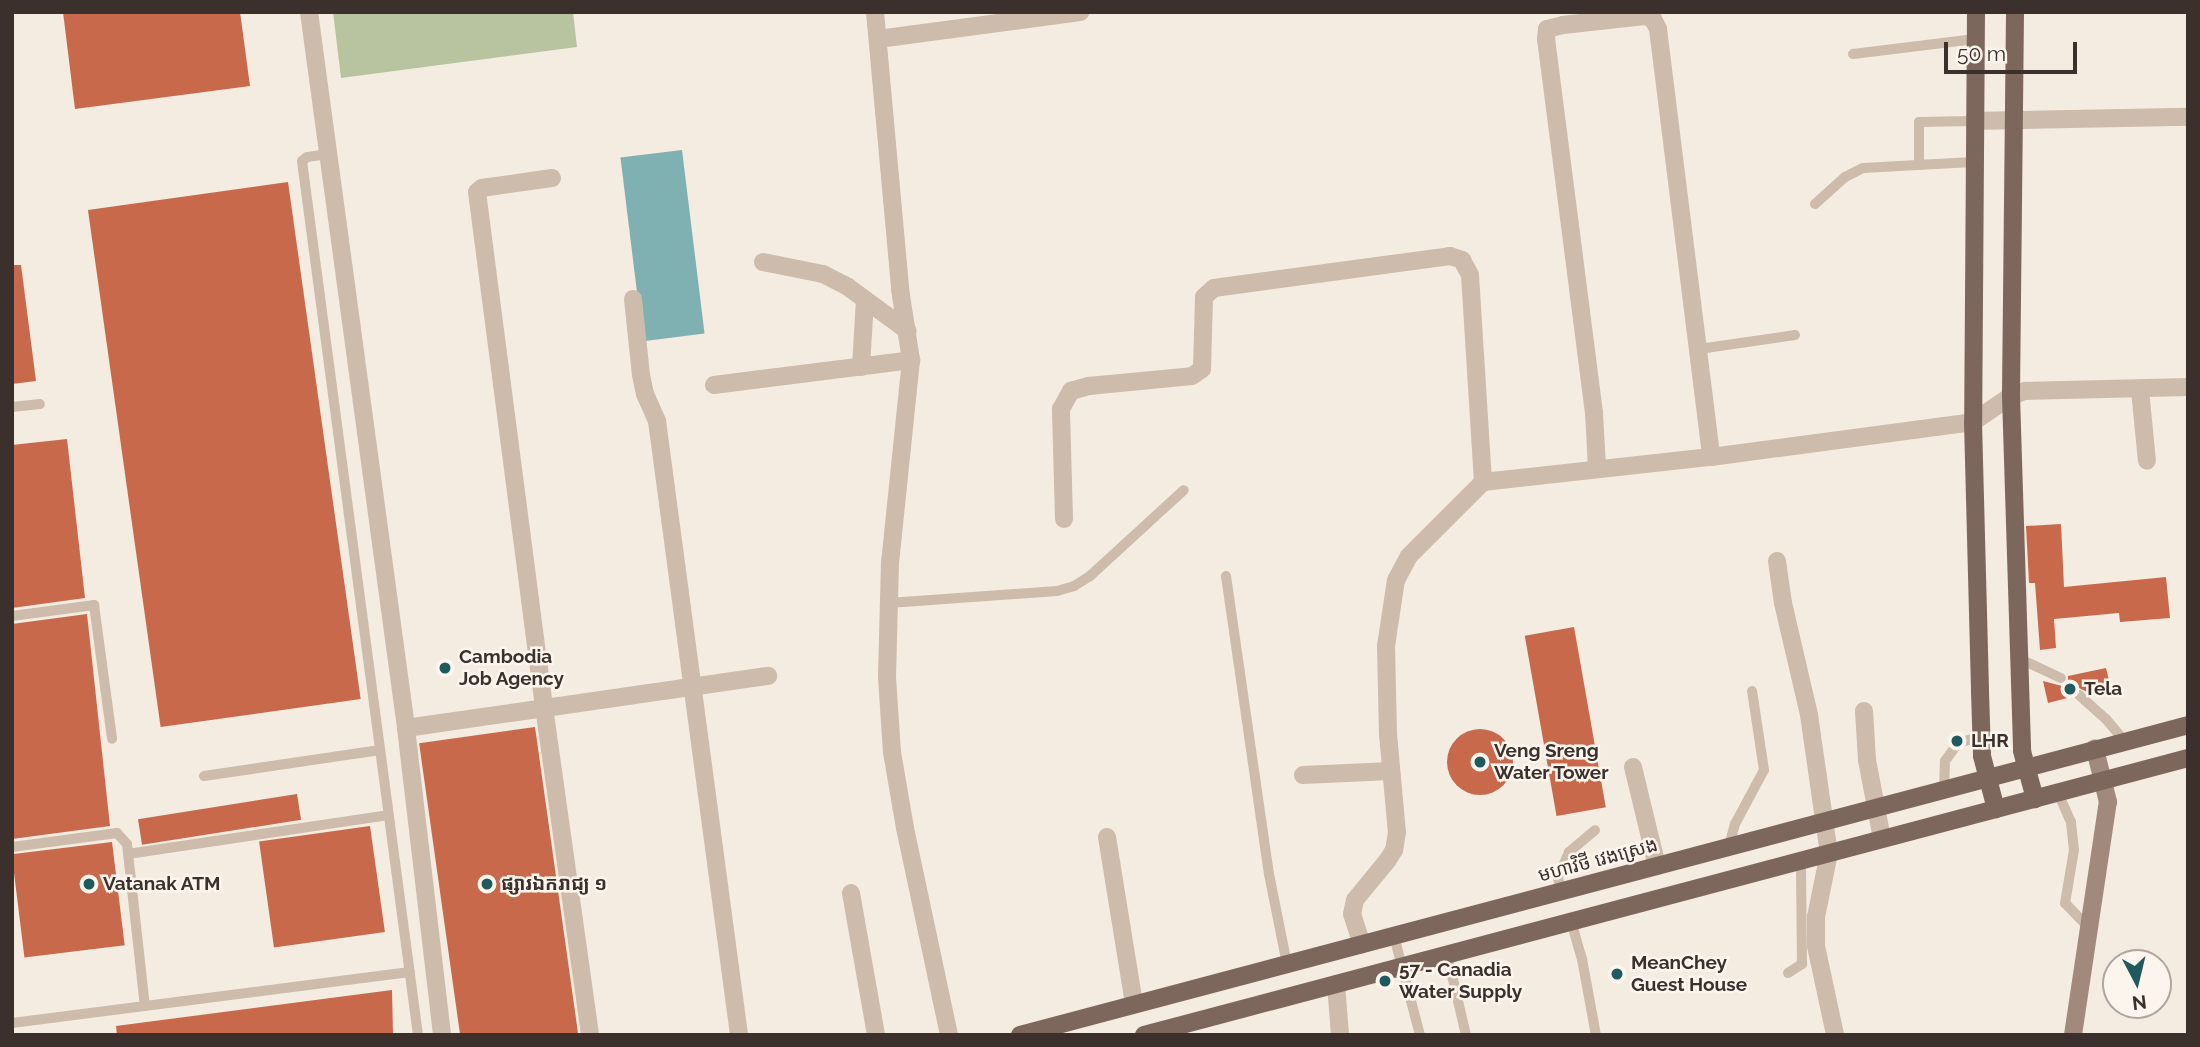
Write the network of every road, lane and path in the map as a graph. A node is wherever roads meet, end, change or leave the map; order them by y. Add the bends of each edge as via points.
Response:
1 (309, 12) edge
2 (874, 12) edge
3 (1080, 12) edge
4 (1976, 12) edge
5 (2015, 12) edge
6 (878, 39) junction
7 (1975, 39) junction
8 (1853, 54) dead end
9 (2188, 117) edge
10 (1973, 121) junction
11 (2012, 121) junction
12 (327, 154) junction
13 (1973, 162) junction
14 (1919, 165) junction
15 (552, 178) dead end
16 (1815, 204) dead end
17 (763, 262) dead end
18 (633, 299) dead end
19 (865, 300) junction
20 (908, 331) junction
21 (1795, 335) dead end
22 (1699, 349) junction
23 (911, 360) junction
24 (861, 367) junction
25 (714, 385) dead end
26 (2188, 387) edge
27 (2140, 390) junction
28 (2011, 396) junction
29 (40, 404) dead end
30 (12, 407) edge
31 (1973, 422) junction
32 (1711, 457) junction
33 (2147, 461) dead end
34 (1597, 467) junction
35 (1483, 482) junction
36 (1184, 490) dead end
37 (1064, 519) dead end
38 (1777, 561) dead end
39 (1226, 576) dead end
40 (889, 603) junction
41 (12, 616) edge
42 (2020, 659) junction
43 (768, 676) dead end
44 (2061, 678) dead end
45 (694, 687) junction
46 (1752, 691) dead end
47 (2079, 695) dead end
48 (544, 708) junction
49 (1864, 711) dead end
50 (2188, 725) edge
51 (406, 728) junction
52 (1982, 736) junction
53 (112, 739) dead end
54 (2125, 741) junction
55 (380, 750) junction
56 (2095, 750) junction
57 (2188, 758) edge
58 (1633, 766) dead end
59 (2026, 768) junction
60 (1391, 771) junction
61 (1303, 775) dead end
62 (204, 776) dead end
63 (1988, 778) junction
64 (2103, 781) junction
65 (1944, 790) junction
66 (2058, 793) junction
67 (2035, 799) junction
68 (1875, 808) junction
69 (1996, 809) junction
70 (388, 815) junction
71 (1825, 821) junction
72 (1595, 830) dead end
73 (1107, 837) dead end
74 (1882, 839) junction
75 (1730, 846) junction
76 (12, 847) edge
77 (1829, 853) junction
78 (128, 854) junction
79 (1801, 860) junction
80 (1657, 866) junction
81 (1562, 891) junction
82 (851, 893) dead end
83 (1571, 921) junction
84 (2089, 928) junction
85 (1394, 936) junction
86 (1362, 944) junction
87 (1447, 954) junction
88 (1287, 964) junction
89 (1402, 966) junction
90 (410, 972) junction
91 (1788, 973) dead end
92 (1336, 984) junction
93 (1134, 1004) junction
94 (145, 1006) junction
95 (12, 1023) edge
96 (418, 1035) edge
97 (442, 1035) edge
98 (590, 1035) edge
99 (739, 1035) edge
100 (876, 1035) edge
101 (949, 1035) edge
102 (1020, 1035) edge
103 (1144, 1035) edge
104 (1340, 1035) edge
105 (1420, 1035) edge
106 (1466, 1035) edge
107 (1596, 1035) edge
108 (1835, 1035) edge
109 (2073, 1035) edge

1 - 12 street
2 - 6 street
3 - 6 street
4 - 7 main road
5 - 11 main road
6 - 20 street via 900,289
7 - 8 lane
7 - 10 main road
9 - 11 street
10 - 11 street
10 - 13 main road
10 - 14 lane via 1919,122
11 - 28 main road
12 - 51 street
12 - 55 lane via 302,161
13 - 14 lane
13 - 31 main road
14 - 16 lane via 1863,168 1845,177
15 - 48 street via 477,192
17 - 19 street via 823,274
18 - 45 street via 643,384 657,421
19 - 20 street
19 - 24 street
20 - 23 street
21 - 22 lane
22 - 32 street
22 - 34 street via 1658,29 1653,19 1627,18 1547,29
23 - 24 street
23 - 40 street
24 - 25 street
26 - 27 street
27 - 28 street via 2025,391
27 - 33 street
28 - 31 street
28 - 42 main road
29 - 30 lane
31 - 32 street
31 - 52 main road
32 - 34 street
34 - 35 street
35 - 37 street via 1470,275 1462,260 1450,256 1214,288 1204,297 1202,369 1192,376 1071,391 1061,409
35 - 60 street via 1409,556 1396,580 1386,646
36 - 40 lane via 1074,586 1057,592
38 - 71 street via 1809,715
39 - 88 lane via 1269,874
40 - 101 street via 892,752
41 - 53 lane via 94,605
42 - 44 lane
42 - 59 main road
43 - 45 street
45 - 48 street
45 - 99 street
46 - 75 lane via 1764,770 1735,824
47 - 54 lane
48 - 51 street
48 - 98 street
49 - 68 street
50 - 54 main road, មហាវិថី វេងស្រេង
51 - 97 street
52 - 63 main road
52 - 65 lane via 1958,743 1945,761
54 - 56 main road, មហាវិថី វេងស្រេង
55 - 62 lane
55 - 70 lane
56 - 59 main road, មហាវិថី វេងស្រេង
56 - 64 street
57 - 64 main road
58 - 80 street
59 - 63 main road, មហាវិថី វេងស្រេង
59 - 67 main road
60 - 61 street
60 - 86 street via 1397,832 1394,850 1355,900 1352,914
63 - 65 main road, មហាវិថី វេងស្រេង
63 - 69 main road
64 - 66 main road
64 - 84 street via 2108,802
65 - 68 main road, មហាវិថី វេងស្រេង
66 - 67 main road
66 - 84 lane via 2071,822 2074,850 2066,903
67 - 69 main road
68 - 71 main road, មហាវិថី វេងស្រេង
68 - 74 street
69 - 74 main road
70 - 78 lane
70 - 90 lane
71 - 75 main road, មហាវិថី វេងស្រេង
71 - 77 street
72 - 81 lane via 1569,852 1558,878
73 - 93 street
74 - 77 main road
75 - 80 main road, មហាវិថី វេងស្រេង
76 - 78 lane via 117,833 127,844
77 - 79 main road
77 - 108 street via 1816,917 1816,946
78 - 94 lane
79 - 83 main road
79 - 91 lane via 1802,964
80 - 81 main road, មហាវិថី វេងស្រេង
81 - 85 main road, មហាវិថី វេងស្រេង
82 - 100 street
83 - 87 main road
83 - 107 lane
84 - 109 street
85 - 86 main road, មហាវិថី វេងស្រេង
85 - 89 lane
86 - 88 main road, មហាវិថី វេងស្រេង
87 - 89 main road
87 - 106 lane
88 - 93 main road, មហាវិថី វេងស្រេង
89 - 92 main road
89 - 105 lane
90 - 94 lane
90 - 96 lane
92 - 103 main road
92 - 104 street
93 - 102 main road, មហាវិថី វេងស្រេង
94 - 95 lane

